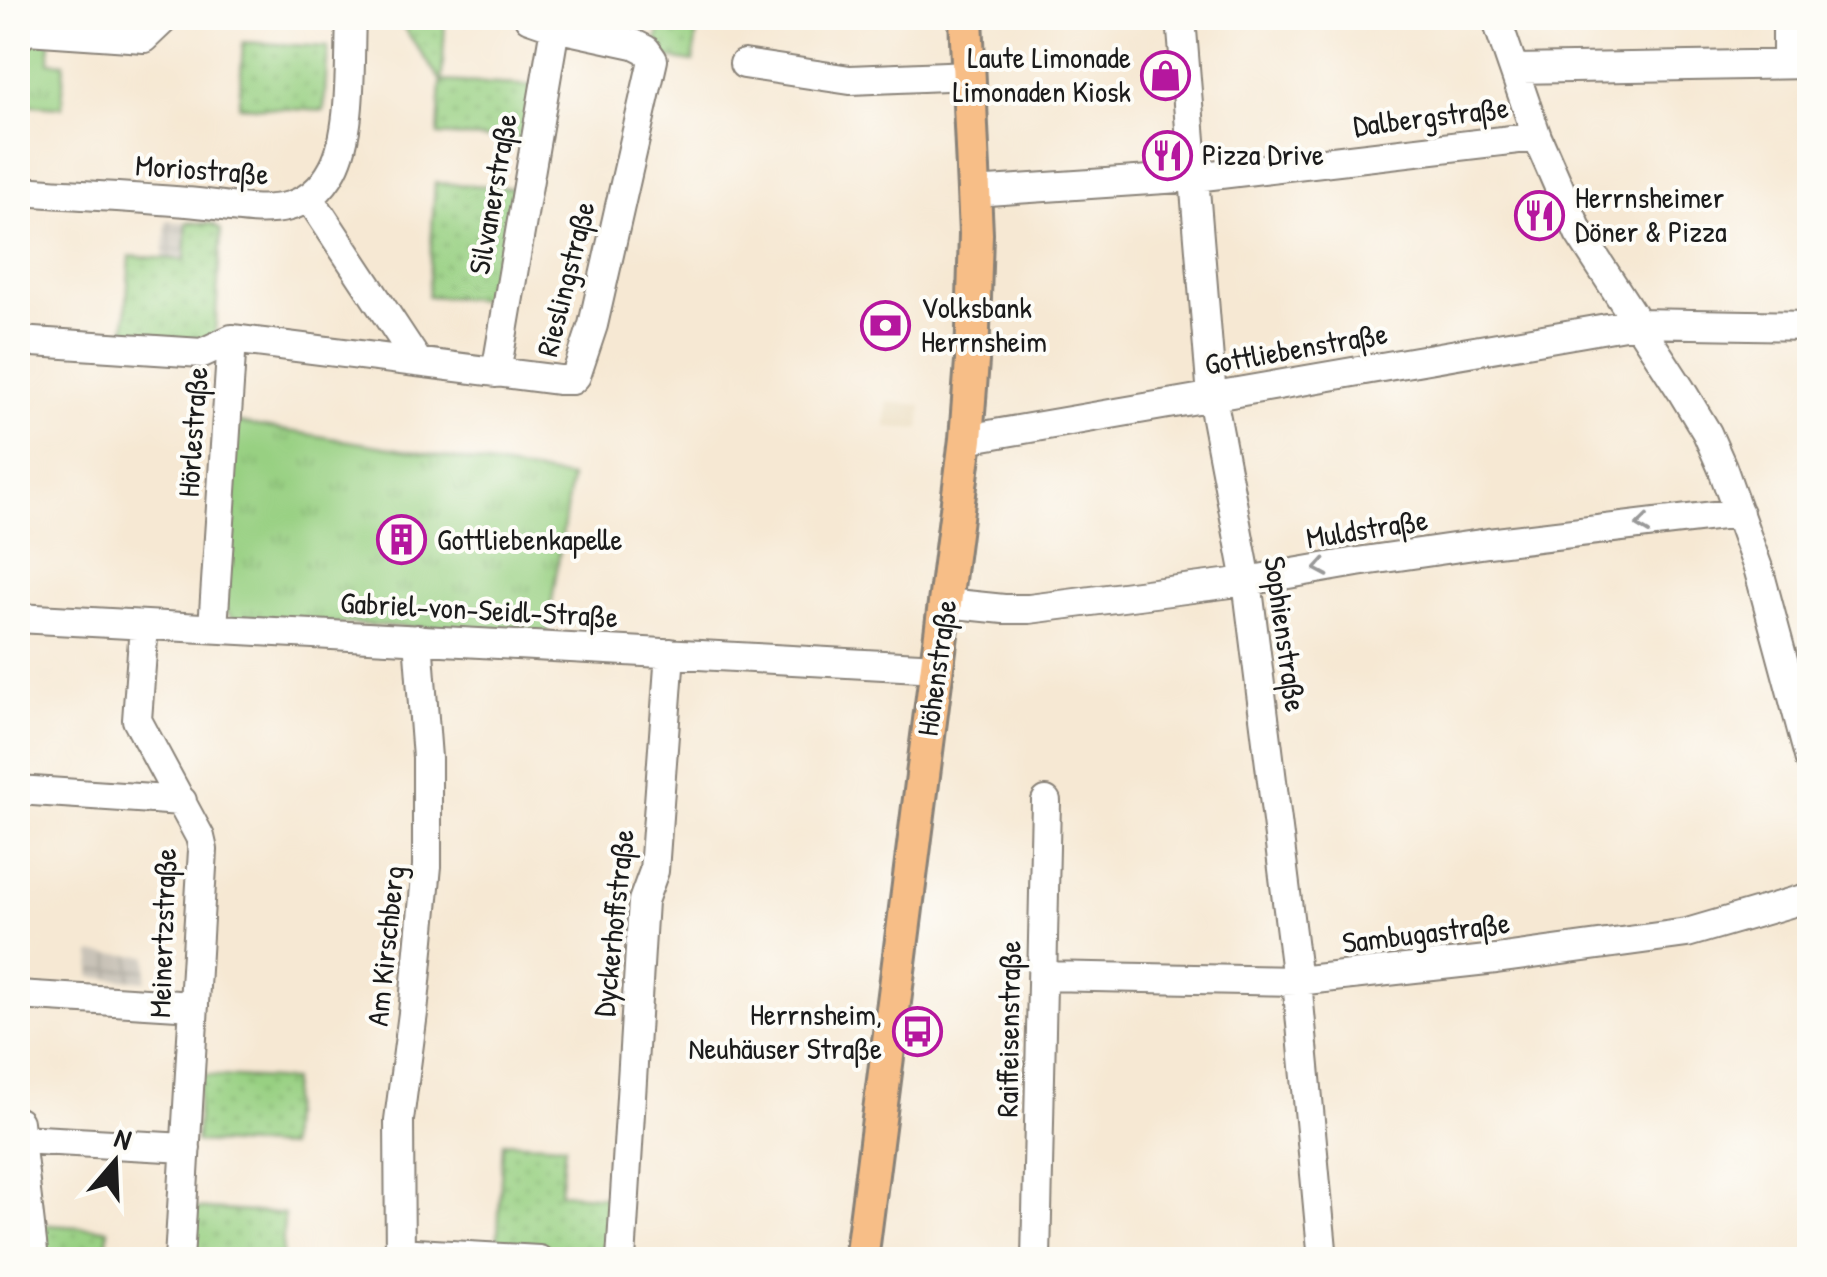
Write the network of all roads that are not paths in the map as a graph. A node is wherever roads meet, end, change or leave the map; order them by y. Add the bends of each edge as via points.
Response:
1 (165, 18) edge
2 (352, 18) edge
3 (966, 18) edge
4 (1180, 18) edge
5 (1496, 18) edge
6 (1787, 18) edge
7 (542, 22) edge
8 (18, 38) edge
9 (744, 64) dead end
10 (1798, 64) edge
11 (1514, 69) junction
12 (970, 75) junction
13 (1537, 137) junction
14 (1195, 176) junction
15 (18, 191) edge
16 (973, 192) junction
17 (309, 197) junction
18 (1636, 323) junction
19 (1810, 326) edge
20 (232, 339) junction
21 (18, 341) edge
22 (418, 362) junction
23 (496, 373) junction
24 (1212, 397) junction
25 (966, 439) junction
26 (1740, 513) junction
27 (1247, 582) junction
28 (946, 603) junction
29 (18, 618) edge
30 (144, 625) junction
31 (213, 628) junction
32 (418, 639) junction
33 (670, 653) junction
34 (938, 668) junction
35 (1810, 760) edge
36 (18, 790) edge
37 (182, 801) junction
38 (1046, 801) dead end
39 (1810, 897) edge
40 (1043, 976) junction
41 (1297, 981) junction
42 (18, 995) edge
43 (194, 1006) junction
44 (18, 1126) edge
45 (186, 1148) junction
46 (24, 1229) edge
47 (400, 1256) edge
48 (34, 1260) edge
49 (178, 1260) edge
50 (539, 1260) edge
51 (621, 1260) edge
52 (861, 1260) edge
53 (1036, 1260) edge
54 (1323, 1260) edge

1 - 8 street via 144,38 27,30
2 - 17 street, Moriostraße via 344,138 331,174
3 - 12 main road, Höhenstraße
4 - 14 street, Sophienstraße
5 - 11 street
6 - 10 street
7 - 23 street, Silvanerstraße
7 - 23 street, Rieslingstraße via 642,47 653,66 579,371 566,381
9 - 12 street via 850,80
10 - 11 street
11 - 13 street
12 - 16 main road, Höhenstraße
13 - 14 street, Dalbergstraße
13 - 18 street via 1578,233
14 - 16 street, Dalbergstraße
14 - 24 street, Sophienstraße
15 - 17 street, Moriostraße via 261,210
16 - 25 main road, Höhenstraße
17 - 22 street
18 - 19 street, Gottliebenstraße
18 - 24 street, Gottliebenstraße
18 - 26 street via 1706,433
20 - 21 street, Hörlestraße via 202,352
20 - 22 street, Rieslingstraße
20 - 31 street, Hörlestraße
22 - 23 street, Rieslingstraße
24 - 25 street, Gottliebenstraße
24 - 27 street, Sophienstraße
25 - 28 main road, Höhenstraße
26 -> 27 street, Muldstraße
26 - 35 street
27 - 28 street, Muldstraße via 1029,609
27 - 41 street, Sophienstraße
28 - 34 main road, Höhenstraße
29 - 30 street, Gabriel-von-Seidl-Straße
30 - 31 street, Gabriel-von-Seidl-Straße
30 - 37 street, Meinertzstraße via 137,720
31 - 32 street, Gabriel-von-Seidl-Straße
32 - 33 street, Gabriel-von-Seidl-Straße
32 - 47 street, Am Kirschberg via 427,866 398,1120
33 - 34 street, Gabriel-von-Seidl-Straße
33 - 51 street, Dyckerhoffstraße via 654,871 644,901
34 - 52 main road, Höhenstraße
36 - 37 street
37 - 43 street, Meinertzstraße via 203,850
38 - 40 street, Raiffeisenstraße
39 - 41 street, Sambugastraße via 1686,933
40 - 41 street, Sambugastraße
40 - 53 street, Raiffeisenstraße
41 - 54 street, Sophienstraße
42 - 43 street
43 - 45 street, Meinertzstraße
44 - 45 street
44 - 46 street
45 - 49 street, Meinertzstraße
46 - 48 street
47 - 50 street

